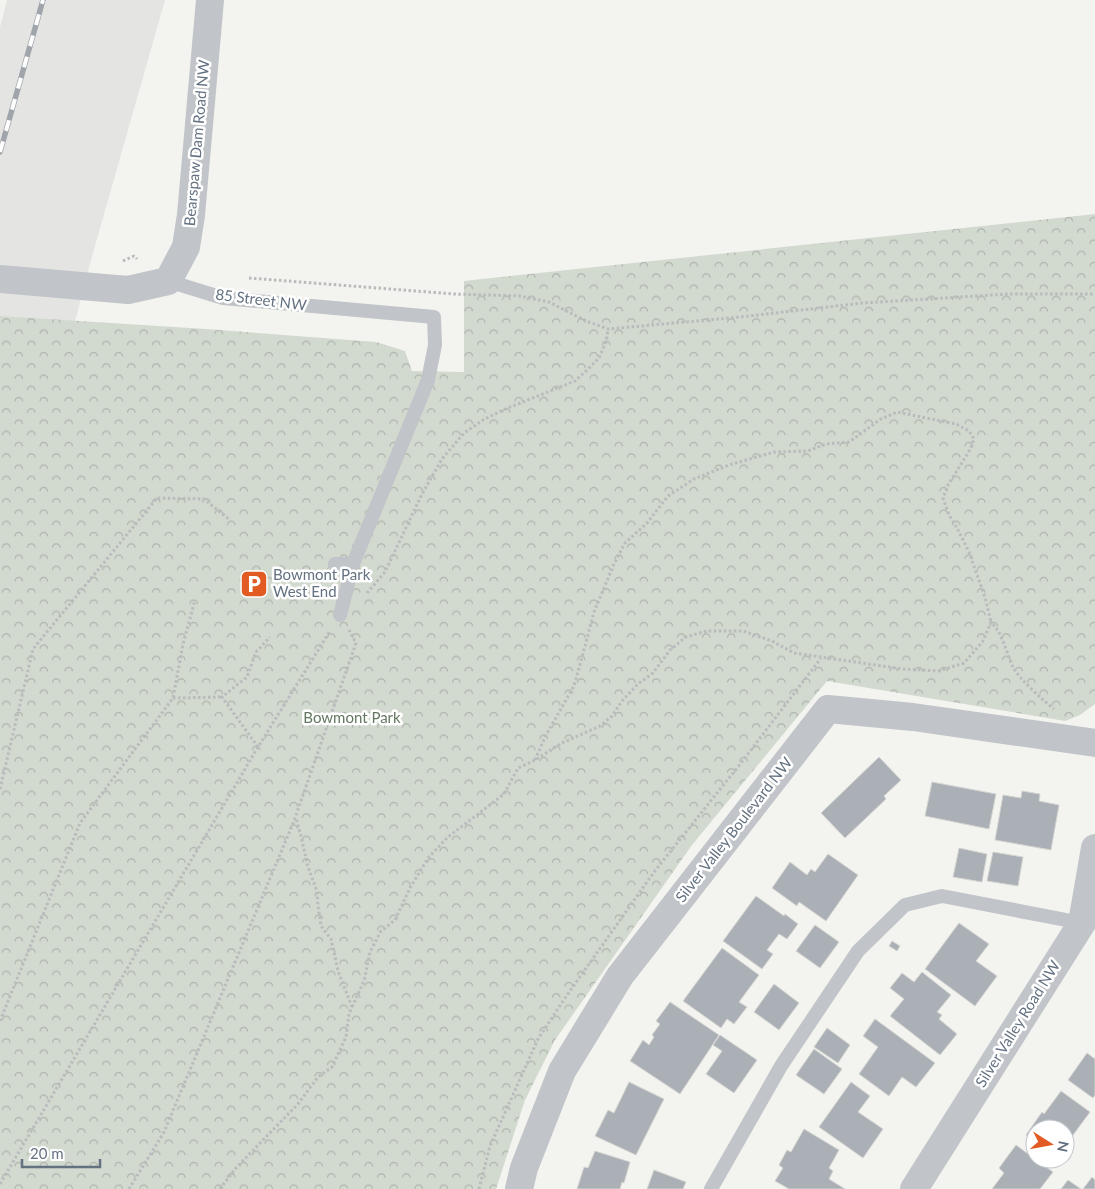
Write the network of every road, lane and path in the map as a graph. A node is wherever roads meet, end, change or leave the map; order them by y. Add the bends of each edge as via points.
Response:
1 (210, 0) edge
2 (248, 278) dead end
3 (0, 279) edge
4 (168, 281) junction
5 (1095, 294) edge
6 (608, 329) junction
7 (230, 520) dead end
8 (335, 564) dead end
9 (353, 564) junction
10 (196, 600) dead end
11 (340, 614) junction
12 (991, 622) junction
13 (270, 637) dead end
14 (222, 697) junction
15 (174, 698) junction
16 (1059, 713) dead end
17 (1095, 743) edge
18 (258, 747) junction
19 (535, 760) junction
20 (0, 789) edge
21 (296, 817) junction
22 (1095, 848) edge
23 (1082, 923) junction
24 (352, 1007) junction
25 (0, 1021) edge
26 (0, 1184) edge
27 (129, 1189) edge
28 (220, 1189) edge
29 (519, 1189) edge
30 (711, 1189) edge
31 (914, 1189) edge

1 - 4 street, Bearspaw Dam Road NW via 191,215 186,247
2 - 6 path via 520,296 549,302
3 - 4 street, 85 Street NW via 128,290
4 - 9 lane, 85 Street NW via 223,298 434,317 435,345 428,380
5 - 6 path via 1009,294 863,303
6 - 11 path via 599,358 575,381 503,410 464,433 442,458 385,572 370,590
7 - 20 path via 204,499 156,498 32,649
8 - 9 lane
9 - 11 lane
10 - 15 path via 183,644
11 - 18 path
11 - 21 path via 356,643
12 - 16 path via 1014,669
12 - 19 path via 983,641 964,663 939,671 794,653 743,631 707,631 686,637 600,726 562,743
12 - 19 path via 969,552 948,515 943,498 974,439 969,431 956,424 897,412 881,419 849,442 826,444 808,451 774,452 729,465 694,479 668,496 626,543 614,564 594,612 574,686
13 - 14 path via 256,652 247,676
14 - 15 path
14 - 18 path
15 - 25 path via 80,823
17 - 29 street, Silver Valley Boulevard NW via 913,717 828,709 620,976 562,1071
18 - 26 path
19 - 24 path via 518,768 504,794 448,837 428,858 395,920 381,931 370,952 364,981
21 - 24 path via 317,891 321,926 331,939 338,971
21 - 27 path via 164,1132
22 - 23 street, Silver Valley Road NW
23 - 30 lane via 942,896 905,905 858,951 781,1066
23 - 31 street, Silver Valley Road NW
24 - 28 path via 346,1037 332,1067 318,1077 298,1104

